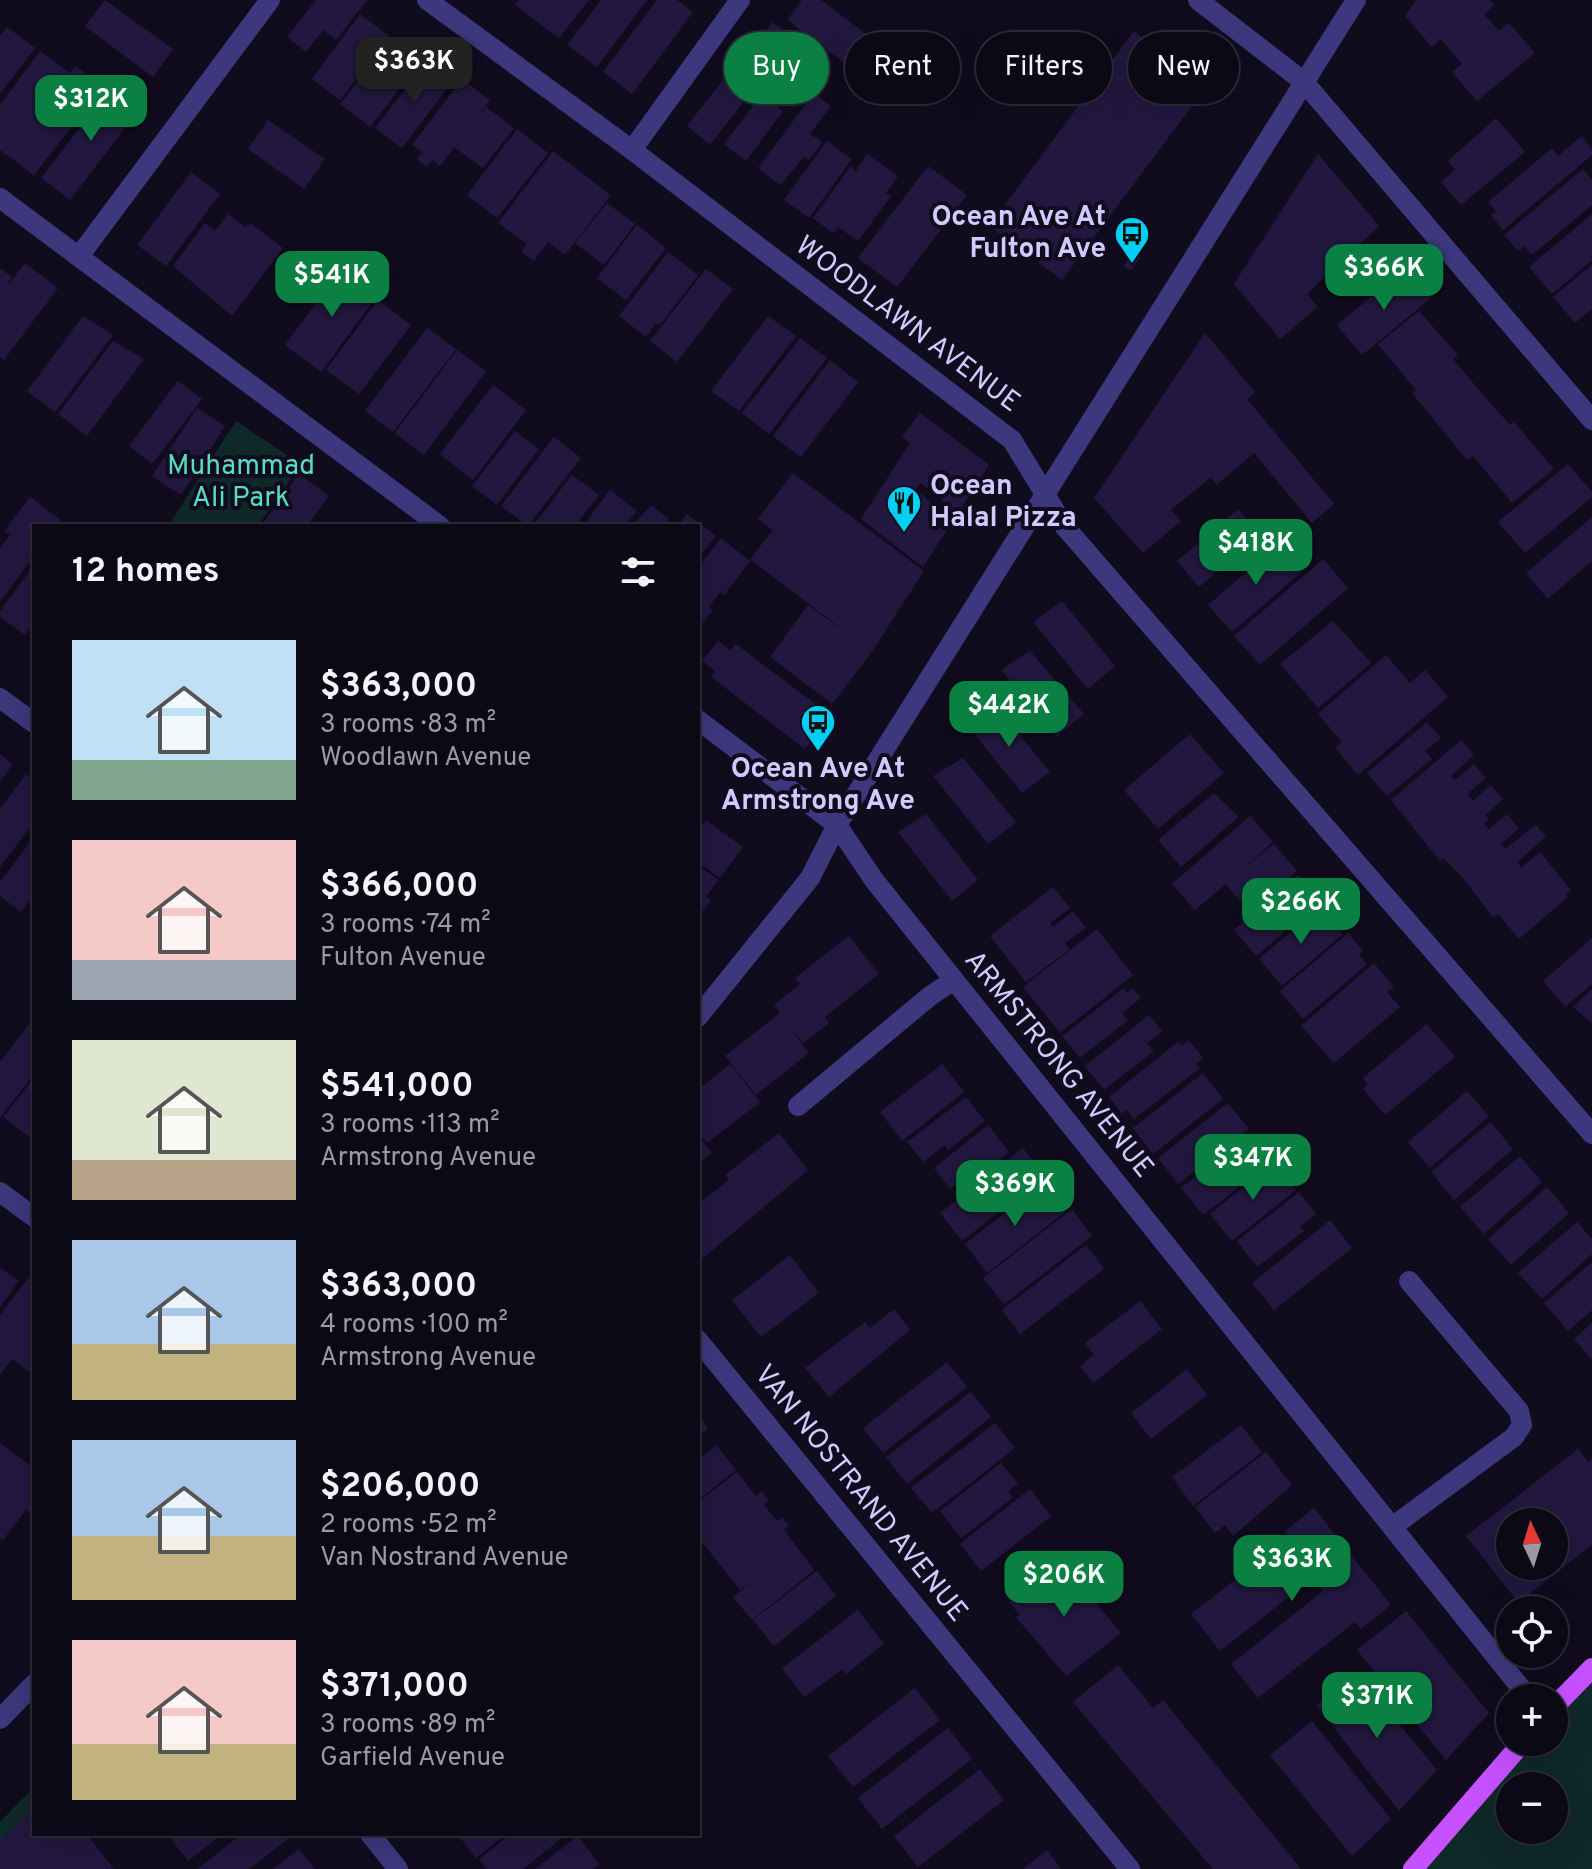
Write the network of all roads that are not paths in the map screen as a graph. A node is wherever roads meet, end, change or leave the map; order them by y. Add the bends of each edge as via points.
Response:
1 (270, 0) edge
2 (427, 0) edge
3 (740, 0) edge
4 (1198, 0) edge
5 (1356, 0) edge
6 (1304, 82) junction
7 (632, 150) junction
8 (0, 198) edge
9 (80, 255) junction
10 (1592, 420) edge
11 (1047, 493) junction
12 (437, 524) edge
13 (0, 698) edge
14 (32, 722) edge
15 (700, 722) edge
16 (837, 825) junction
17 (954, 980) junction
18 (700, 1015) edge
19 (798, 1106) dead end
20 (1592, 1134) edge
21 (0, 1192) edge
22 (32, 1216) edge
23 (1409, 1281) dead end
24 (700, 1342) edge
25 (1392, 1527) junction
26 (1592, 1668) edge
27 (1518, 1684) edge
28 (32, 1686) edge
29 (1568, 1693) edge
30 (0, 1719) edge
31 (1511, 1756) edge
32 (372, 1836) edge
33 (398, 1869) edge
34 (1130, 1869) edge
35 (1413, 1869) edge

1 - 9 street
2 - 7 street, WOODLAWN AVENUE
3 - 7 street
4 - 6 street
5 - 6 street
6 - 10 street
6 - 11 street
7 - 11 street, WOODLAWN AVENUE via 1012,440
8 - 9 street
9 - 12 street
11 - 16 street
11 - 20 street, WOODLAWN AVENUE via 1065,527
13 - 14 street
15 - 16 street, ARMSTRONG AVENUE
16 - 17 street, ARMSTRONG AVENUE
16 - 18 street via 810,878
17 - 19 street
17 - 25 street, ARMSTRONG AVENUE
21 - 22 street
23 - 25 street via 1519,1411 1522,1425 1514,1437
24 - 34 street, VAN NOSTRAND AVENUE
25 - 27 street, ARMSTRONG AVENUE
26 - 29 main road
28 - 30 street
31 - 35 main road
32 - 33 street

